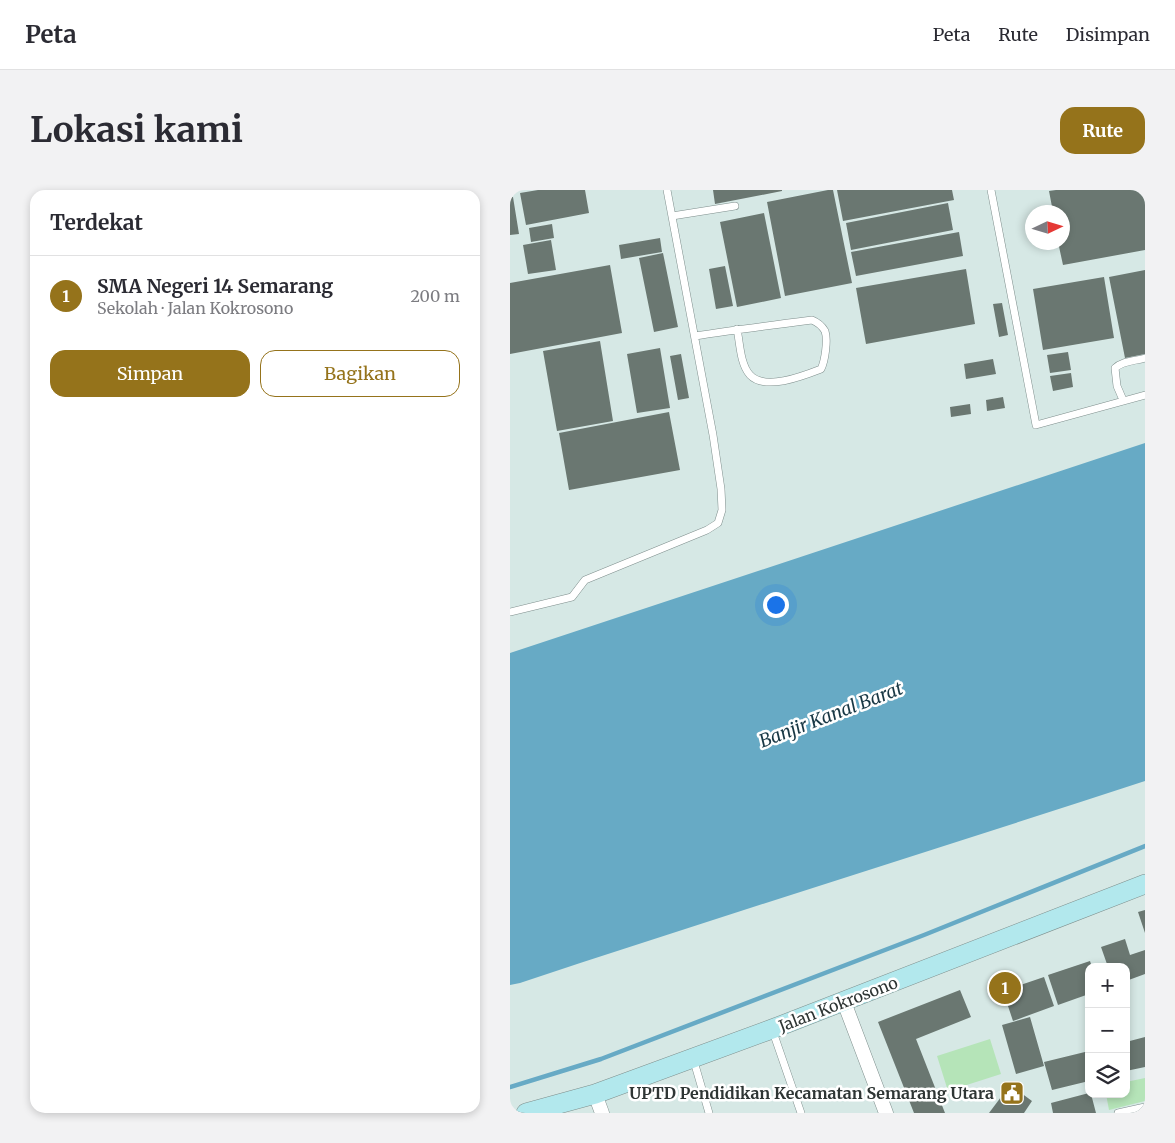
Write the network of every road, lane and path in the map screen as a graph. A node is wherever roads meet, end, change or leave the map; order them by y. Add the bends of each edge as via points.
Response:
1 (667, 190) edge
2 (991, 190) edge
3 (735, 206) dead end
4 (672, 216) junction
5 (737, 330) junction
6 (695, 336) junction
7 (1145, 358) edge
8 (1145, 395) edge
9 (1123, 400) junction
10 (510, 612) edge
11 (1145, 884) edge
12 (844, 1002) junction
13 (772, 1029) junction
14 (693, 1058) junction
15 (595, 1094) junction
16 (1145, 1106) edge
17 (526, 1113) edge
18 (602, 1113) edge
19 (709, 1113) edge
20 (801, 1113) edge
21 (886, 1113) edge
22 (1118, 1113) edge

1 - 4 lane
2 - 9 lane via 1036,425
3 - 4 lane
4 - 6 lane
5 - 5 lane via 750,375 765,383 802,377 821,369 824,363 825,331 812,320
5 - 6 lane
6 - 10 lane via 721,489 722,510 718,522 707,530 585,580 572,597
7 - 9 lane via 1115,368
8 - 9 lane
11 - 12 street, Jalan Kokrosono
12 - 13 street, Jalan Kokrosono
12 - 21 street
13 - 14 street, Jalan Kokrosono
13 - 20 lane
14 - 15 street, Jalan Kokrosono
14 - 19 lane
15 - 17 street, Jalan Kokrosono
15 - 18 street
16 - 22 lane

